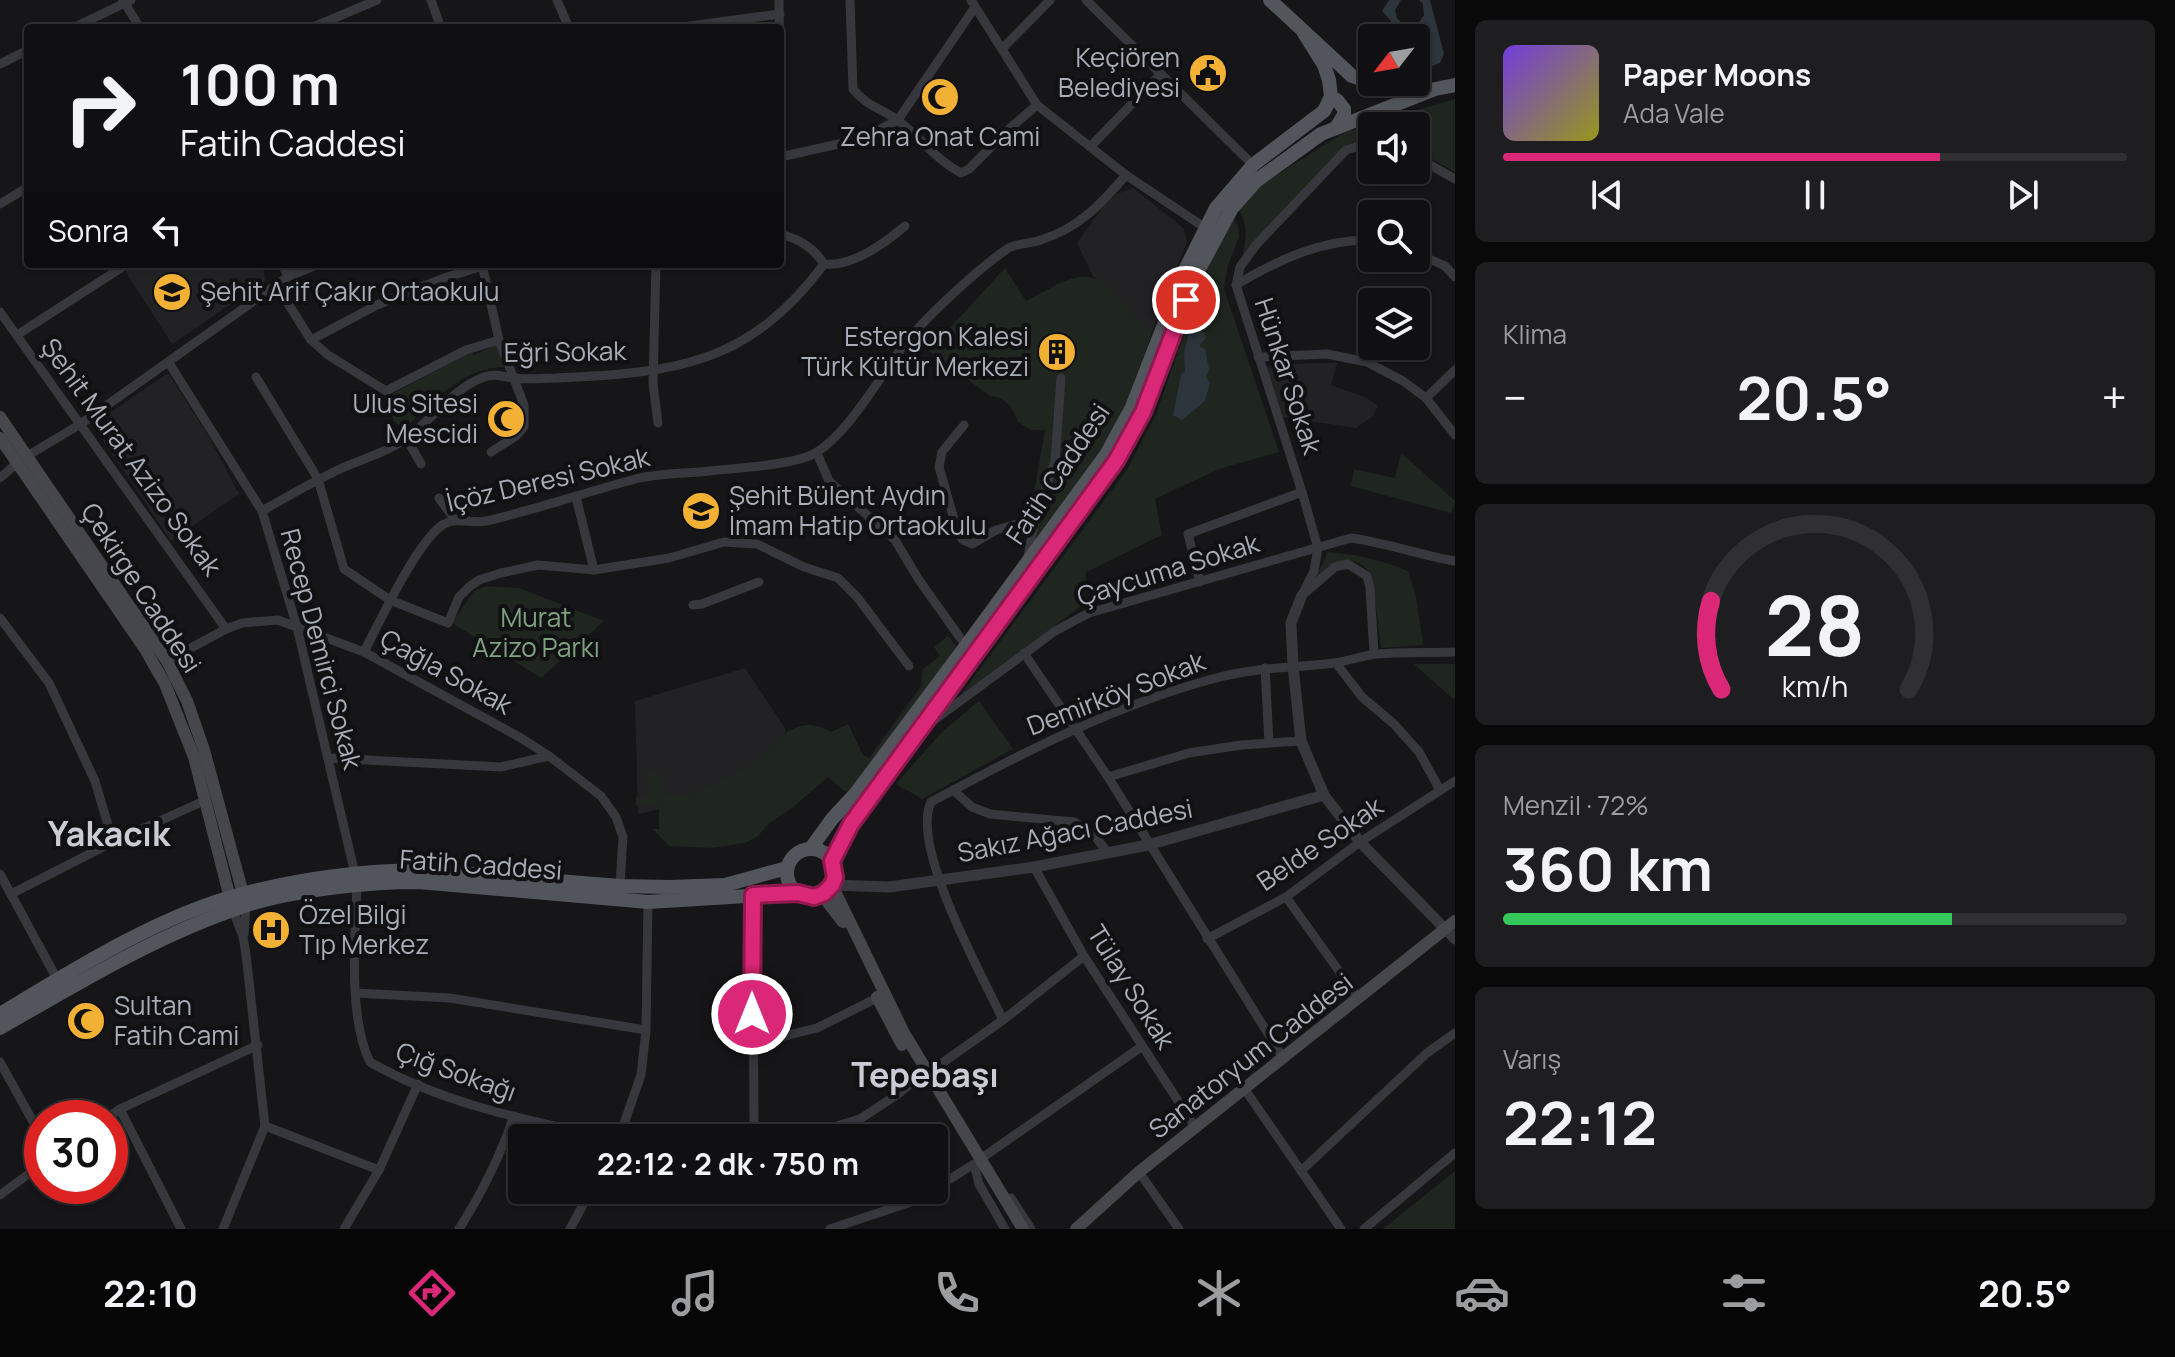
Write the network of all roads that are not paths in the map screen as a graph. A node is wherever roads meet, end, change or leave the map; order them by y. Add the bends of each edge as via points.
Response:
1 (377, 0) edge
2 (431, 0) edge
3 (557, 0) edge
4 (779, 0) edge
5 (850, 0) edge
6 (1050, 0) edge
7 (1086, 0) edge
8 (1270, 0) edge
9 (126, 1) edge
10 (973, 4) edge
11 (780, 14) junction
12 (81, 24) edge
13 (138, 24) edge
14 (320, 24) edge
15 (440, 24) edge
16 (567, 24) edge
17 (705, 24) edge
18 (780, 24) edge
19 (1304, 33) junction
20 (1002, 49) junction
21 (24, 52) edge
22 (0, 64) edge
23 (1161, 74) junction
24 (1455, 85) edge
25 (1435, 89) junction
26 (1329, 101) junction
27 (1037, 105) junction
28 (898, 120) junction
29 (1336, 128) junction
30 (1358, 146) edge
31 (1090, 147) junction
32 (784, 156) edge
33 (1253, 165) junction
34 (1430, 165) edge
35 (1126, 175) junction
36 (1455, 179) edge
37 (24, 189) edge
38 (0, 204) edge
39 (905, 226) dead end
40 (1204, 227) junction
41 (784, 235) edge
42 (1358, 240) edge
43 (1430, 259) edge
44 (824, 264) junction
45 (121, 268) edge
46 (284, 268) edge
47 (309, 268) edge
48 (475, 268) edge
49 (485, 268) edge
50 (656, 268) edge
51 (289, 276) junction
52 (1455, 277) edge
53 (1236, 285) junction
54 (277, 286) junction
55 (0, 312) edge
56 (17, 335) junction
57 (311, 340) junction
58 (499, 340) junction
59 (1258, 357) junction
60 (169, 363) junction
61 (1455, 370) edge
62 (655, 372) junction
63 (256, 377) dead end
64 (512, 378) junction
65 (1061, 378) dead end
66 (1426, 398) junction
67 (0, 417) edge
68 (658, 423) dead end
69 (79, 425) junction
70 (964, 425) dead end
71 (1455, 435) edge
72 (0, 438) edge
73 (407, 439) junction
74 (491, 452) dead end
75 (817, 453) junction
76 (22, 460) junction
77 (421, 464) dead end
78 (0, 478) edge
79 (318, 479) junction
80 (1302, 492) junction
81 (576, 497) junction
82 (439, 498) dead end
83 (1039, 507) dead end
84 (262, 511) junction
85 (455, 520) junction
86 (1318, 548) junction
87 (1455, 561) edge
88 (1027, 564) junction
89 (594, 570) junction
90 (759, 582) dead end
91 (1200, 582) junction
92 (1302, 595) junction
93 (390, 600) junction
94 (693, 605) dead end
95 (0, 618) edge
96 (297, 627) junction
97 (226, 629) junction
98 (966, 646) junction
99 (364, 652) junction
100 (1455, 652) edge
101 (1024, 653) junction
102 (1374, 654) junction
103 (167, 661) junction
104 (1336, 663) junction
105 (909, 666) dead end
106 (1293, 666) junction
107 (1265, 668) junction
108 (920, 731) junction
109 (1076, 731) junction
110 (1301, 741) junction
111 (1269, 743) junction
112 (549, 756) junction
113 (328, 758) junction
114 (1108, 777) junction
115 (1455, 781) edge
116 (953, 790) junction
117 (1440, 790) junction
118 (1324, 795) junction
119 (206, 800) junction
120 (113, 842) junction
121 (1360, 842) junction
122 (1148, 845) junction
123 (811, 848) junction
124 (1107, 852) junction
125 (832, 861) junction
126 (1034, 867) junction
127 (787, 868) junction
128 (0, 874) edge
129 (356, 880) junction
130 (938, 880) junction
131 (832, 885) junction
132 (620, 886) junction
133 (798, 893) junction
134 (11, 894) junction
135 (753, 895) junction
136 (814, 897) junction
137 (1286, 897) junction
138 (238, 902) junction
139 (648, 902) junction
140 (1452, 930) edge
141 (1207, 939) junction
142 (1084, 956) junction
143 (57, 979) junction
144 (356, 993) junction
145 (877, 998) junction
146 (1359, 999) junction
147 (0, 1014) edge
148 (1003, 1020) junction
149 (0, 1028) edge
150 (646, 1030) junction
151 (1455, 1033) edge
152 (752, 1044) junction
153 (258, 1045) junction
154 (1141, 1047) junction
155 (1282, 1056) junction
156 (0, 1062) edge
157 (924, 1075) junction
158 (418, 1084) junction
159 (1244, 1088) junction
160 (24, 1105) edge
161 (128, 1105) edge
162 (514, 1116) junction
163 (549, 1124) edge
164 (624, 1124) edge
165 (754, 1124) edge
166 (843, 1124) edge
167 (128, 1125) edge
168 (265, 1126) junction
169 (1195, 1127) junction
170 (1455, 1153) edge
171 (976, 1162) junction
172 (379, 1170) junction
173 (1301, 1171) junction
174 (1139, 1172) junction
175 (24, 1177) edge
176 (948, 1180) edge
177 (0, 1195) edge
178 (583, 1204) edge
179 (905, 1204) edge
180 (181, 1229) edge
181 (223, 1229) edge
182 (344, 1229) edge
183 (459, 1229) edge
184 (570, 1229) edge
185 (830, 1229) edge
186 (1005, 1229) edge
187 (1015, 1229) edge
188 (1023, 1229) edge
189 (1031, 1229) edge
190 (1076, 1229) edge
191 (1179, 1229) edge
192 (1341, 1229) edge
193 (1364, 1229) edge

1 - 14 street
2 - 15 street
3 - 16 street
4 - 11 street
5 - 28 street via 853,89 862,101
6 - 20 street
7 - 23 street
8 - 19 main road
9 - 12 street
9 - 13 street
10 - 20 street
10 - 28 street
11 - 17 street
11 - 18 street
19 - 25 main road via 1352,76 1370,84 1392,90
19 - 26 main road via 1324,65
20 - 27 street
21 - 22 street
23 - 31 street
23 - 33 street
24 - 25 main road, Fatih Caddesi
25 - 29 main road, Fatih Caddesi
26 - 29 main road via 1337,100 1344,109
26 - 33 main road, Fatih Caddesi via 1317,117
27 - 28 street via 961,173 944,164
27 - 31 street
28 - 32 street via 861,139
29 - 108 main road, Fatih Caddesi via 1291,154 1232,208 1197,273 1143,412 1116,461
30 - 53 street, Hünkar Sokak via 1346,150 1256,245 1240,267
31 - 35 street
33 - 40 main road, Fatih Caddesi
34 - 36 street
35 - 40 street
35 - 75 street via 1071,229 1009,247 962,287 913,334
37 - 38 street
39 - 44 street via 860,255
40 - 88 main road, Fatih Caddesi via 1132,407 1106,455
41 - 44 street via 817,253
42 - 53 street via 1315,246
43 - 52 street
44 - 62 street, Eğri Sokak via 805,290 732,348
45 - 56 street
46 - 51 street
47 - 51 street
48 - 57 street via 377,305
49 - 58 street
50 - 62 street
51 - 54 street
53 - 59 street, Hünkar Sokak
54 - 57 street
54 - 60 street
55 - 56 street, Şehit Murat Azizo Sokak
56 - 69 street, Şehit Murat Azizo Sokak
57 - 58 street via 386,391 466,350
58 - 64 street
59 - 66 street via 1327,354 1367,362
59 - 80 street, Hünkar Sokak
60 - 69 street
60 - 84 street, Recep Demirci Sokak
61 - 66 street
62 - 64 street, Eğri Sokak
62 - 68 street
63 - 79 street
64 - 73 street, Eğri Sokak via 500,374 471,383
64 - 74 street via 524,405 524,427
65 - 83 street via 1055,461
66 - 71 street
67 - 76 main road, Çekirge Caddesi
69 - 76 street
69 - 97 street, Şehit Murat Azizo Sokak
70 - 88 street via 942,452 939,467 958,533 972,544 996,530 1035,519
72 - 76 main road, Çekirge Caddesi
73 - 77 street
73 - 79 street, Eğri Sokak
75 - 81 street, İçöz Deresi Sokak via 634,479
75 - 98 street via 829,481 895,540
76 - 78 street
76 - 103 main road, Çekirge Caddesi
76 - 119 main road, Çekirge Caddesi via 165,684
79 - 84 street, Eğri Sokak
79 - 93 street via 344,569
80 - 86 street, Hünkar Sokak
80 - 91 street, Hünkar Sokak via 1188,534
81 - 85 street, İçöz Deresi Sokak via 479,523
81 - 89 street
82 - 85 street
84 - 96 street, Recep Demirci Sokak
85 - 93 street, İçöz Deresi Sokak via 443,524 419,552
86 - 87 street, Çaycuma Sokak via 1351,538
86 - 91 street, Çaycuma Sokak
86 - 92 street
88 - 98 main road, Fatih Caddesi
89 - 93 street via 538,565 479,580 459,597 448,623
89 - 105 street via 669,558 724,542 757,544 838,578
90 - 94 street
91 - 101 street, Çaycuma Sokak via 1089,613
92 - 102 street via 1335,567 1348,564 1359,569 1370,588
92 - 106 street via 1291,623
93 - 99 street, İçöz Deresi Sokak
95 - 120 street via 49,683 95,781
96 - 97 street, Çağla Sokak via 278,620
96 - 99 street, Çağla Sokak
96 - 113 street, Recep Demirci Sokak
97 - 103 street, Çağla Sokak
98 - 123 main road, Fatih Caddesi
99 - 112 street, Çağla Sokak
100 - 102 street, Demirköy Sokak
101 - 108 street, Çaycuma Sokak
101 - 109 street
102 - 104 street, Demirköy Sokak
103 - 138 main road, Çekirge Caddesi via 187,701 232,845
104 - 106 street, Demirköy Sokak
104 - 117 street via 1362,697 1419,752
106 - 107 street, Demirköy Sokak
106 - 110 street
107 - 109 street, Demirköy Sokak via 1149,700
107 - 111 street
108 - 125 main road, Fatih Caddesi via 851,824
109 - 114 street
109 - 116 street, Demirköy Sokak
110 - 111 street
110 - 118 street
111 - 114 street via 1189,753
112 - 113 street via 501,767
112 - 132 street, Çağla Sokak via 601,796 616,817 623,837
113 - 129 street, Recep Demirci Sokak
114 - 122 street
115 - 117 street, Belde Sokak
116 - 124 street via 990,814 1074,822 1092,832
116 - 130 street, Demirköy Sokak via 928,808 927,835
117 - 121 street, Belde Sokak
118 - 121 street
118 - 122 street, Sakız Ağacı Caddesi
119 - 120 street
119 - 138 main road, Çekirge Caddesi
120 - 134 street
121 - 137 street, Belde Sokak
121 - 140 street
122 - 124 street, Sakız Ağacı Caddesi
122 - 141 street
123 - 125 main road
123 - 127 main road via 796,854
124 - 126 street, Sakız Ağacı Caddesi
125 - 131 main road
126 - 130 street, Sakız Ağacı Caddesi
126 - 142 street, Tülay Sokak
127 - 132 main road, Fatih Caddesi via 725,885
127 - 133 main road
128 - 134 street
129 - 132 main road, Fatih Caddesi via 419,870
129 - 138 main road, Fatih Caddesi
129 - 139 main road, Fatih Caddesi
129 - 144 street, Çığ Sokağı
130 - 131 street, Sakız Ağacı Caddesi via 889,887
130 - 148 street
131 - 136 main road
131 - 157 main road
133 - 135 main road, Fatih Caddesi
133 - 136 main road
134 - 143 street
135 - 139 main road, Fatih Caddesi
135 - 152 street
136 - 145 main road via 825,899 842,921
137 - 141 street, Belde Sokak
137 - 146 street
138 - 143 main road, Fatih Caddesi via 180,917
138 - 149 main road, Fatih Caddesi via 129,954
138 - 153 street, Çekirge Caddesi
139 - 150 street
140 - 146 main road, Sanatoryum Caddesi
141 - 155 street
142 - 148 street
142 - 154 street, Tülay Sokak
143 - 147 main road, Fatih Caddesi
144 - 150 street via 450,998
144 - 158 street, Çığ Sokağı via 358,1024 370,1062
145 - 152 street via 817,1028
145 - 157 main road
146 - 155 main road, Sanatoryum Caddesi
148 - 157 street
150 - 164 street via 641,1075
151 - 173 street
152 - 165 street
153 - 161 street
153 - 168 street, Çekirge Caddesi
154 - 169 street, Tülay Sokak
154 - 171 street
155 - 159 main road, Sanatoryum Caddesi
156 - 160 street
157 - 166 street via 860,1119
157 - 171 main road
158 - 162 street, Çığ Sokağı via 447,1098
158 - 172 street
159 - 169 main road, Sanatoryum Caddesi
159 - 173 street
162 - 163 street, Çığ Sokağı
162 - 183 street via 502,1151
167 - 180 street
168 - 172 street
168 - 181 street, Çekirge Caddesi
169 - 174 main road, Sanatoryum Caddesi
170 - 193 street
171 - 176 street
171 - 186 street via 979,1184
171 - 187 main road
171 - 188 main road
171 - 189 street via 995,1173
172 - 182 street
173 - 192 street
174 - 190 main road, Sanatoryum Caddesi
174 - 191 street
175 - 177 street
178 - 184 street
179 - 185 street

